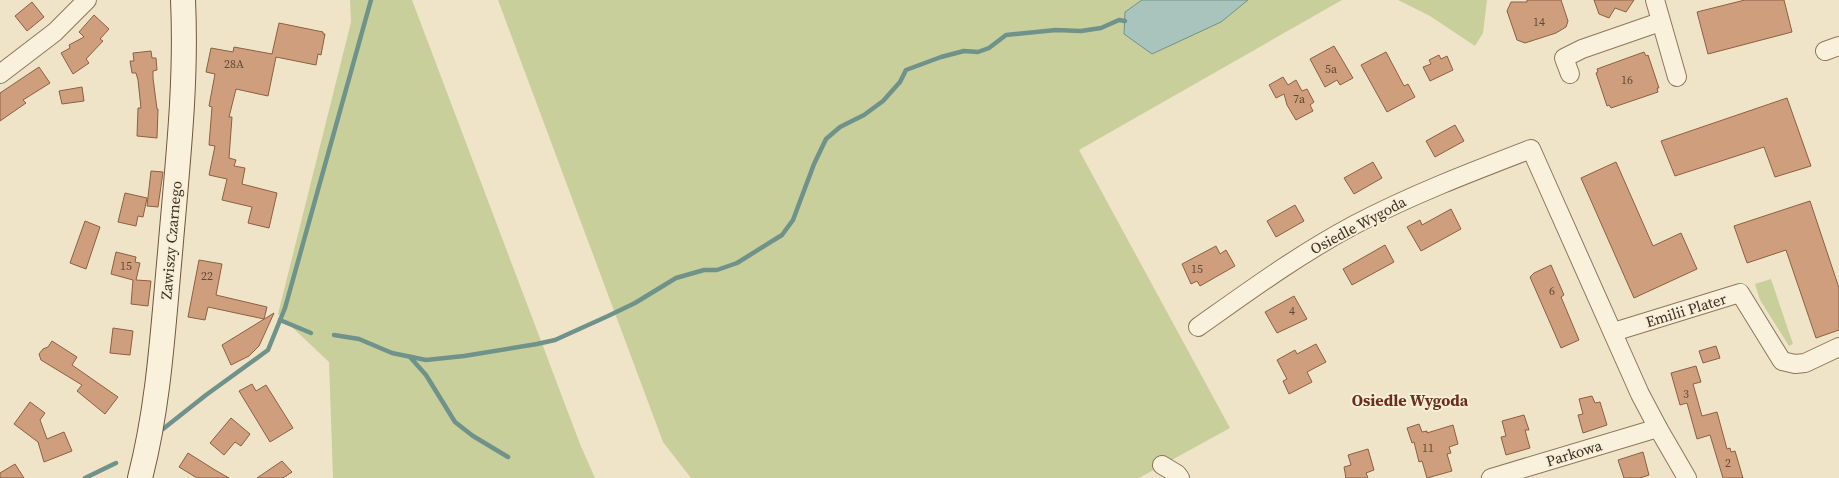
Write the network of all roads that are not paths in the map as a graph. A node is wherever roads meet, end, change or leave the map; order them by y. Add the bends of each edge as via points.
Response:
1 (87, 0) edge
2 (183, 0) edge
3 (1655, 0) edge
4 (1660, 22) junction
5 (0, 74) edge
6 (1570, 74) dead end
7 (1677, 77) dead end
8 (1198, 327) dead end
9 (1614, 334) junction
10 (1839, 347) edge
11 (1658, 428) junction
12 (1162, 465) dead end
13 (140, 478) edge
14 (1180, 478) edge
15 (1491, 478) edge
16 (1687, 478) edge

1 - 5 street via 55,32
2 - 13 street, Zawiszy Czarnego via 185,77 180,143 158,381
3 - 4 street
4 - 6 street via 1564,58
4 - 7 street
8 - 9 street, Osiedle Wygoda via 1268,276 1354,226 1415,195 1531,149
9 - 10 street, Emilii Plater via 1740,293 1782,361 1804,362
9 - 11 street
11 - 15 street, Parkowa
11 - 16 street
12 - 14 street

